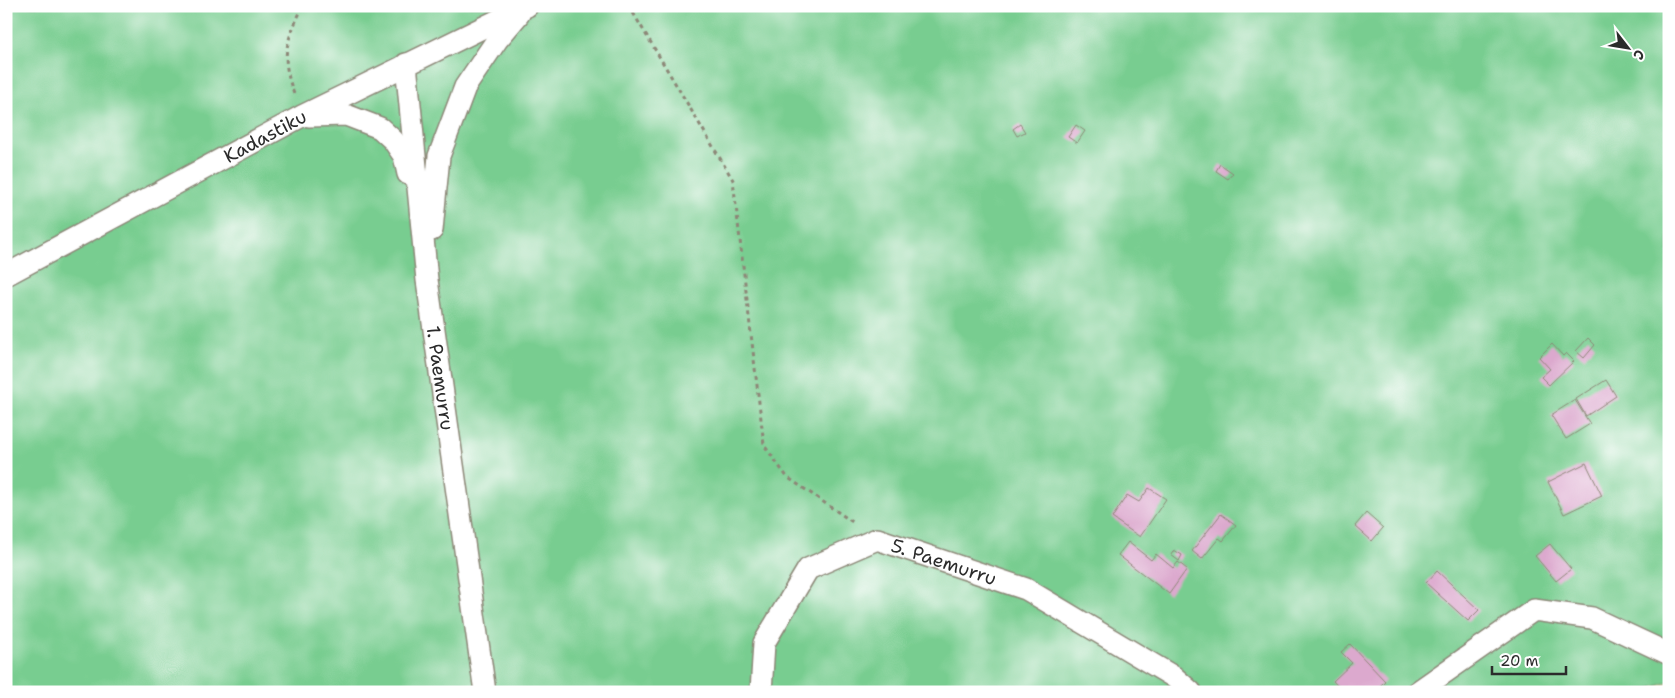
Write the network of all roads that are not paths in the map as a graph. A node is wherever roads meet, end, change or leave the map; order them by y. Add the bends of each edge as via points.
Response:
1 (526, 7) edge
2 (406, 64) junction
3 (302, 116) junction
4 (6, 275) edge
5 (427, 280) junction
6 (1669, 654) edge
7 (485, 692) edge
8 (761, 692) edge
9 (1191, 692) edge
10 (1417, 692) edge

1 - 2 street, Kadastiku
1 - 5 street via 497,40 465,87 439,156
2 - 3 street, Kadastiku
2 - 5 street, 1. Paemurru
3 - 4 street, Kadastiku
3 - 5 street via 346,115 380,128 393,140 404,156
5 - 7 street, 1. Paemurru
6 - 10 street via 1592,618 1534,610
8 - 9 street, 5. Paemurru via 764,643 808,569 877,539 1026,589 1174,677

